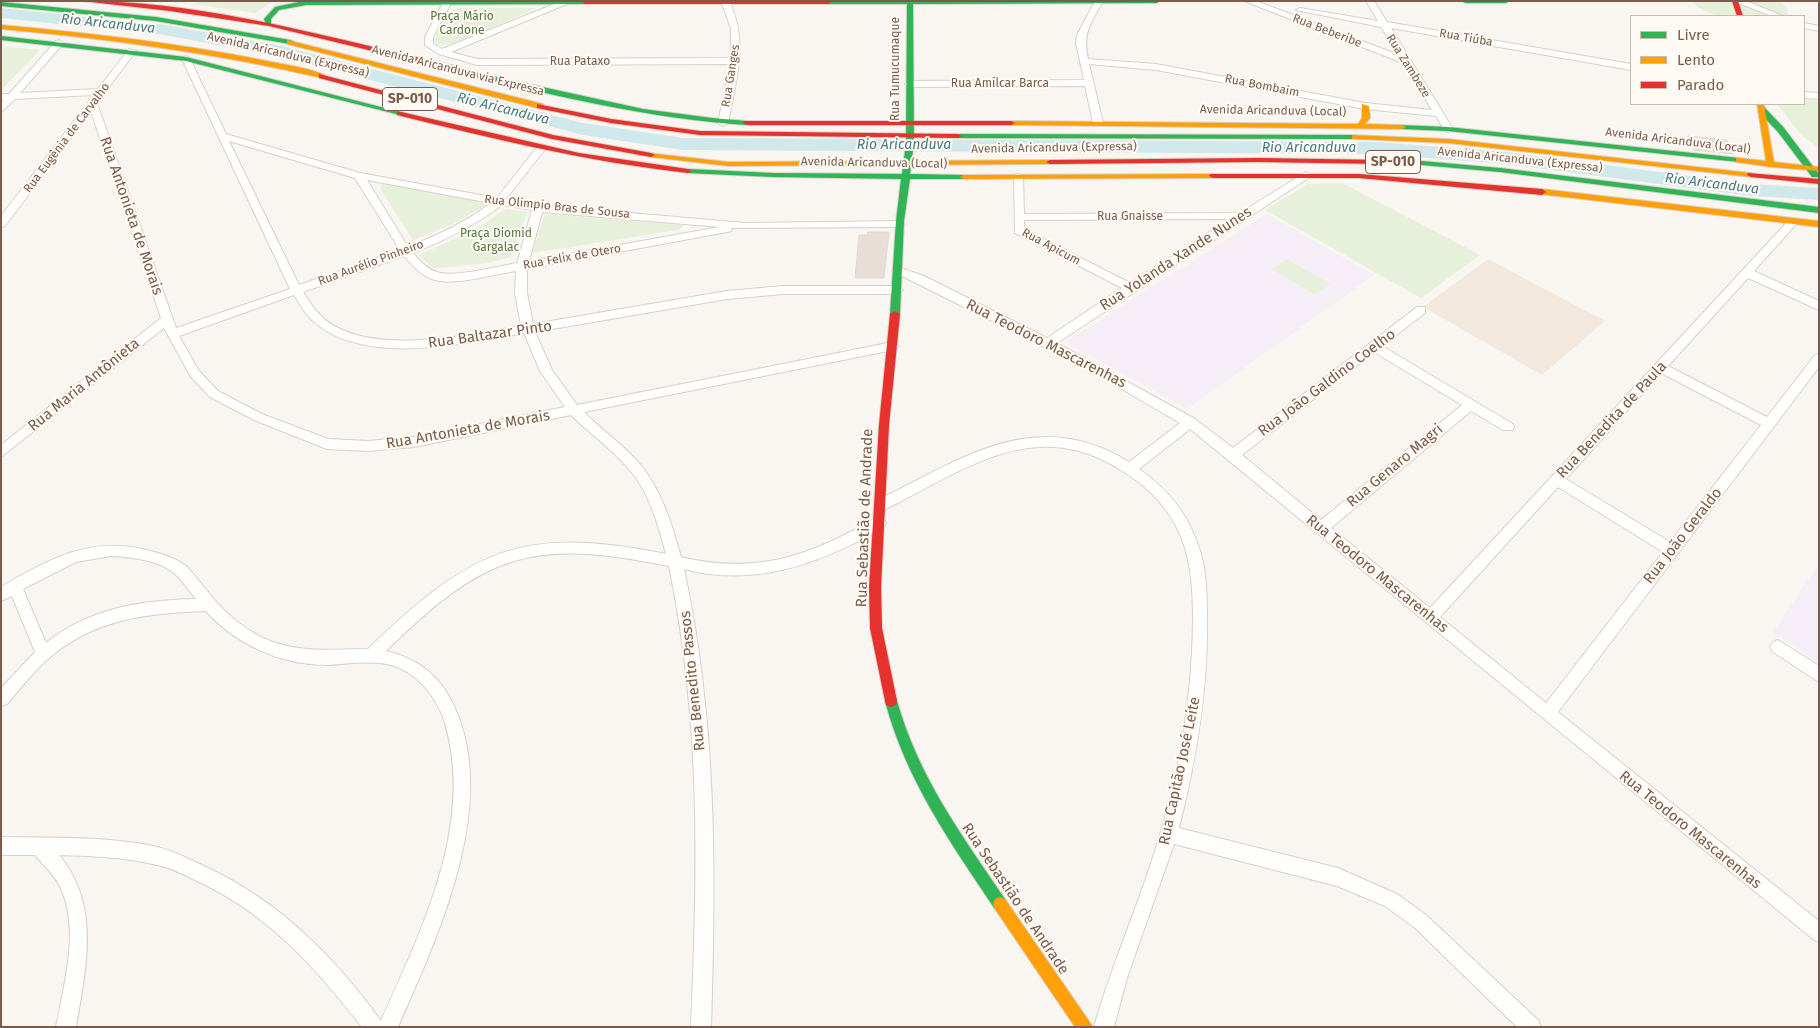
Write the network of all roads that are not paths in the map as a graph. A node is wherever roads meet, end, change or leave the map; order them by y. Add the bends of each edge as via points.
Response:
1 (86, 1) edge
2 (163, 1) edge
3 (306, 1) edge
4 (1157, 1) edge
5 (1248, 1) edge
6 (1370, 1) edge
7 (1466, 1) edge
8 (1484, 1) edge
9 (1506, 1) edge
10 (1736, 1) edge
11 (2, 2) edge
12 (447, 2) edge
13 (569, 2) edge
14 (725, 2) edge
15 (804, 2) edge
16 (910, 2) edge
17 (1005, 2) edge
18 (1099, 2) edge
19 (124, 5) junction
20 (1300, 10) dead end
21 (1740, 15) edge
22 (1776, 15) edge
23 (269, 24) junction
24 (1382, 24) junction
25 (1805, 25) edge
26 (1, 27) edge
27 (1819, 29) edge
28 (1, 38) edge
29 (59, 43) junction
30 (132, 52) junction
31 (442, 52) junction
32 (186, 58) junction
33 (735, 61) junction
34 (1084, 61) junction
35 (1406, 61) junction
36 (1630, 67) edge
37 (460, 71) junction
38 (1089, 83) junction
39 (910, 84) junction
40 (101, 92) junction
41 (1805, 95) edge
42 (340, 96) junction
43 (1819, 96) edge
44 (1, 97) edge
45 (13, 97) junction
46 (93, 104) junction
47 (1366, 106) junction
48 (1761, 106) edge
49 (1, 109) edge
50 (1439, 114) junction
51 (594, 117) junction
52 (486, 119) junction
53 (723, 123) junction
54 (910, 123) junction
55 (1098, 123) junction
56 (1361, 126) junction
57 (1781, 130) junction
58 (1448, 135) junction
59 (222, 136) junction
60 (910, 139) junction
61 (541, 148) junction
62 (1813, 151) dead end
63 (909, 160) junction
64 (1341, 160) junction
65 (1771, 165) junction
66 (1815, 169) edge
67 (359, 176) junction
68 (1306, 176) junction
69 (907, 177) junction
70 (1018, 178) junction
71 (1819, 181) edge
72 (1631, 201) junction
73 (499, 202) junction
74 (538, 208) junction
75 (1819, 210) edge
76 (1241, 216) junction
77 (1019, 217) junction
78 (1794, 222) junction
79 (1, 224) edge
80 (900, 224) junction
81 (1819, 224) edge
82 (745, 226) junction
83 (406, 252) junction
84 (522, 266) junction
85 (898, 271) junction
86 (1746, 272) junction
87 (1130, 288) junction
88 (296, 290) junction
89 (897, 290) junction
90 (1819, 306) edge
91 (1421, 310) dead end
92 (166, 319) junction
93 (528, 331) junction
94 (172, 334) junction
95 (1047, 344) junction
96 (893, 346) junction
97 (1375, 347) junction
98 (1819, 358) edge
99 (1661, 368) junction
100 (1470, 405) junction
101 (575, 410) junction
102 (1190, 422) junction
103 (1770, 424) junction
104 (1508, 427) dead end
105 (1, 452) edge
106 (1233, 455) junction
107 (1131, 468) junction
108 (1557, 480) junction
109 (881, 505) junction
110 (879, 523) junction
111 (1321, 528) junction
112 (1672, 550) junction
113 (676, 561) junction
114 (15, 586) junction
115 (1, 595) edge
116 (210, 605) junction
117 (1430, 618) junction
118 (1778, 647) dead end
119 (43, 654) junction
120 (372, 655) junction
121 (1819, 676) edge
122 (1, 699) edge
123 (1547, 714) junction
124 (1169, 834) junction
125 (1, 846) edge
126 (40, 847) junction
127 (1819, 932) edge
128 (66, 1027) edge
129 (374, 1027) edge
130 (388, 1027) edge
131 (701, 1027) edge
132 (1085, 1027) edge
133 (1104, 1027) edge
134 (1531, 1027) edge

1 - 19 main road, Avenida Aricanduva (Local)
2 - 19 main road
3 - 12 main road
3 - 23 main road via 274,10 268,14
4 - 18 main road
5 - 35 street, Rua Beberibe
6 - 24 street, Rua Zambeze
7 - 8 main road
8 - 9 main road
10 - 21 main road
10 - 22 street
11 - 51 main road, Avenida Aricanduva via Expressa / SP-010 via 156,19 271,37 510,99
12 - 13 main road
12 - 31 street, Rua Pataxo via 428,45
13 - 14 main road
13 - 31 street
14 - 15 main road
14 - 33 street, Rua Ganges via 737,38
15 - 16 main road
16 - 17 main road
16 - 39 main road, Rua Tumucumaque
17 - 18 main road
18 - 34 street via 1081,35
19 - 23 main road, Avenida Aricanduva (Local)
20 - 24 street, Rua Tiúba
23 - 37 main road, Avenida Aricanduva (Local)
24 - 35 street, Rua Zambeze
24 - 36 street, Rua Tiúba
25 - 27 street
26 - 52 main road, Avenida Aricanduva (Expressa) / SP-010 via 190,46
28 - 29 main road, Avenida Aricanduva (Local)
29 - 30 main road, Avenida Aricanduva (Local)
29 - 45 street
30 - 32 main road, Avenida Aricanduva (Local)
30 - 40 street, Rua Eugênia de Carvalho
31 - 33 street, Rua Pataxo via 493,64
32 - 42 main road, Avenida Aricanduva (Local)
32 - 59 street, Rua Baltazar Pinto
33 - 53 street, Rua Ganges
34 - 38 street
34 - 47 street, Rua Bombaim via 1124,63 1197,74
35 - 50 street, Rua Zambeze
37 - 51 main road via 460,75 468,80
37 - 53 main road, Avenida Aricanduva (Local) via 612,107
38 - 39 street, Rua Amílcar Barca
38 - 55 street
39 - 54 main road, Rua Tumucumaque
40 - 45 street
40 - 46 street, Rua Eugênia de Carvalho
41 - 43 street
42 - 52 main road
42 - 61 main road, Avenida Aricanduva (Local)
44 - 45 street
45 - 49 street
46 - 79 street, Rua Eugênia de Carvalho
46 - 92 street, Rua Antonieta de Morais
47 - 50 street, Rua Bombaim
47 - 56 main road via 1366,118
48 - 57 main road
48 - 65 main road
50 - 58 street, Rua Zambeze
51 - 60 main road, Avenida Aricanduva via Expressa / SP-010 via 700,133
52 - 63 main road, Avenida Aricanduva (Expressa) / SP-010 via 597,147 728,164
53 - 54 main road, Avenida Aricanduva (Local)
54 - 55 main road, Avenida Aricanduva (Local)
54 - 60 main road, Rua Tumucumaque
55 - 56 main road, Avenida Aricanduva (Local)
56 - 58 main road, Avenida Aricanduva (Local)
57 - 62 main road
57 - 66 main road
58 - 60 main road, Avenida Aricanduva (Expressa) / SP-010
58 - 65 main road, Avenida Aricanduva (Local)
58 - 71 main road, Avenida Aricanduva (Expressa) / SP-010
59 - 67 street, Rua Olimpio Bras de Sousa
59 - 88 street, Rua Baltazar Pinto
60 - 63 main road, Rua Sebastião de Andrade
61 - 69 main road, Avenida Aricanduva (Local) via 612,164 728,175
61 - 73 street, Rua Aurélio Pinheiro
63 - 64 main road, Avenida Aricanduva (Expressa) / SP-010
63 - 69 main road, Rua Sebastião de Andrade
64 - 72 main road via 1519,180
64 - 75 main road, Avenida Aricanduva (Expressa) / SP-010 via 1500,170
65 - 66 main road, Avenida Aricanduva (Local)
66 - 71 main road
67 - 73 street, Rua Olimpio Bras de Sousa
67 - 83 street
68 - 70 main road, Avenida Aricanduva (Local)
68 - 72 main road, Avenida Aricanduva (Local) via 1439,181
68 - 76 street, Rua Yolanda Xande Nunes
69 - 70 main road, Avenida Aricanduva (Local)
69 - 80 main road, Rua Sebastião de Andrade
70 - 77 street, Rua Apicum
72 - 78 main road, Avenida Aricanduva (Local)
73 - 74 street, Rua Olimpio Bras de Sousa
73 - 83 street, Rua Aurélio Pinheiro via 478,218
74 - 82 street, Rua Olimpio Bras de Sousa
74 - 84 street, Rua Benedito Passos
76 - 77 street, Rua Gnaisse
76 - 87 street, Rua Yolanda Xande Nunes
77 - 87 street, Rua Apicum via 1019,232
78 - 81 main road, Avenida Aricanduva (Local)
78 - 86 street, Rua Benedita de Paula
80 - 82 street, Rua Olimpio Bras de Sousa
80 - 85 main road, Rua Sebastião de Andrade
82 - 84 street, Rua Felix de Otero
83 - 84 street, Rua Felix de Otero via 423,270 437,277 465,276
83 - 88 street, Rua Aurélio Pinheiro
84 - 93 street, Rua Benedito Passos via 521,293
85 - 89 main road, Rua Sebastião de Andrade
85 - 95 street, Rua Teodoro Mascarenhas
86 - 90 street
86 - 99 street, Rua Benedita de Paula
87 - 95 street, Rua Yolanda Xande Nunes
88 - 93 street, Rua Baltazar Pinto via 315,317 333,330 360,340 410,345
88 - 94 street, Rua Aurélio Pinheiro
89 - 93 street, Rua Baltazar Pinto via 783,290 727,295
89 - 96 main road, Rua Sebastião de Andrade
91 - 97 street, Rua João Galdino Coelho
92 - 94 street, Rua Antonieta de Morais
92 - 105 street, Rua Maria Antônieta
93 - 101 street, Rua Benedito Passos via 538,356
94 - 101 street, Rua Antonieta de Morais via 195,374 214,394 258,417 327,444 368,446 414,442
95 - 102 street, Rua Teodoro Mascarenhas
96 - 101 street, Rua Antonieta de Morais
96 - 109 main road, Rua Sebastião de Andrade via 884,425
97 - 100 street
97 - 106 street, Rua João Galdino Coelho
98 - 103 street, Rua João Geraldo
99 - 103 street
99 - 108 street, Rua Benedita de Paula
100 - 104 street
100 - 111 street, Rua Genaro Magri
101 - 113 street, Rua Benedito Passos via 642,475 650,488
102 - 106 street, Rua Teodoro Mascarenhas
102 - 107 street
103 - 112 street, Rua João Geraldo
106 - 111 street, Rua Teodoro Mascarenhas
107 - 109 street, Rua Capitão José Leite via 1075,445 1033,441 1002,448
107 - 124 street, Rua Capitão José Leite via 1153,486 1177,515 1195,558 1198,585 1201,653 1197,710
108 - 112 street
108 - 117 street, Rua Benedita de Paula
109 - 110 main road, Rua Sebastião de Andrade
110 - 113 street via 843,545 766,570 712,570
110 - 132 main road, Rua Sebastião de Andrade via 876,628 892,707 911,758 933,803
111 - 117 street, Rua Teodoro Mascarenhas
112 - 123 street, Rua João Geraldo
113 - 120 street via 579,545 510,555 446,589
113 - 131 street, Rua Benedito Passos via 696,679 702,767 705,887
114 - 115 street
114 - 116 street via 83,553 118,549 171,563
114 - 119 street
116 - 119 street via 131,609 83,626
116 - 120 street via 225,622 274,649 324,658
117 - 123 street, Rua Teodoro Mascarenhas
118 - 121 street
119 - 122 street
120 - 130 street via 400,661 422,672 441,693 454,723 462,807 443,894
123 - 127 street, Rua Teodoro Mascarenhas
124 - 133 street, Rua Capitão José Leite
124 - 134 street via 1338,877 1391,900 1420,921
125 - 126 street
126 - 128 street via 67,881 77,914 78,946
126 - 129 street via 126,850 156,855 226,883 266,910 328,968

